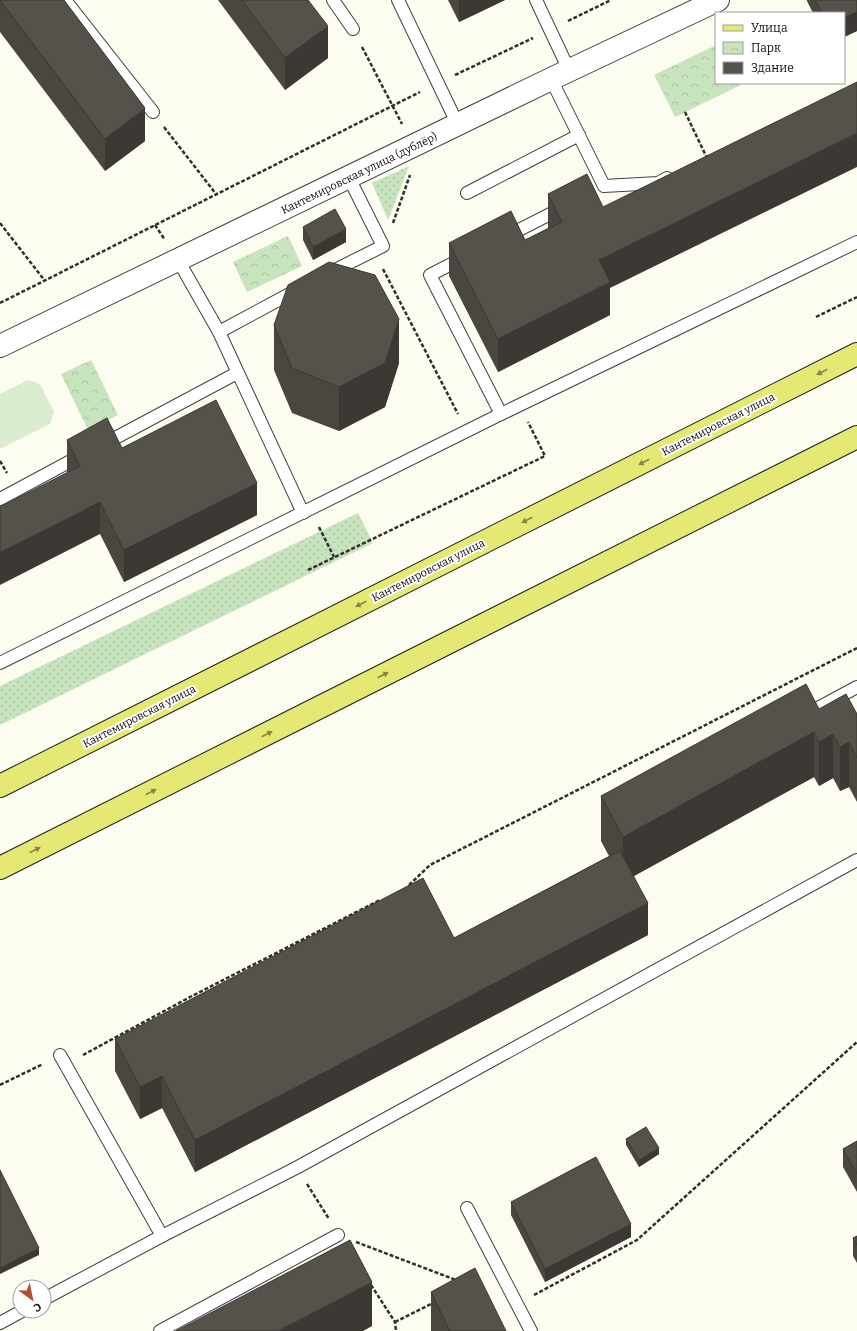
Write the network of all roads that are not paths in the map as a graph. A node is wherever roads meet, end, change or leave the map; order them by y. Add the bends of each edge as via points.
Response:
1 (65, 0) edge
2 (333, 0) edge
3 (398, 0) edge
4 (536, 0) edge
5 (718, 0) edge
6 (353, 29) road end
7 (560, 75) junction
8 (153, 112) road end
9 (458, 125) junction
10 (579, 135) junction
11 (707, 159) edge
12 (349, 178) junction
13 (604, 186) junction
14 (467, 193) dead end
15 (591, 193) edge
16 (571, 203) edge
17 (512, 234) edge
18 (857, 242) edge
19 (474, 253) edge
20 (178, 260) junction
21 (219, 332) junction
22 (0, 346) edge
23 (857, 354) edge
24 (237, 373) junction
25 (501, 414) junction
26 (857, 437) edge
27 (0, 499) edge
28 (306, 512) junction
29 (0, 663) edge
30 (857, 687) edge
31 (807, 714) edge
32 (0, 786) edge
33 (857, 860) edge
34 (0, 868) edge
35 (62, 1060) road end
36 (467, 1208) dead end
37 (338, 1235) road end
38 (162, 1236) junction
39 (52, 1295) edge
40 (12, 1316) edge
41 (0, 1323) edge
42 (160, 1331) edge
43 (530, 1331) edge

1 - 8 lane
2 - 6 lane
3 - 9 lane
4 - 7 lane via 550,29
5 - 7 street, Кантемировская улица (дублёр)
7 - 9 street, Кантемировская улица (дублёр)
7 - 10 lane
9 - 12 street, Кантемировская улица (дублёр)
10 - 13 lane
10 - 14 lane
11 - 13 lane via 658,183
12 - 20 street, Кантемировская улица (дублёр)
12 - 21 lane via 383,246
13 - 15 lane
16 - 17 lane
18 - 25 lane
19 - 25 lane via 430,275
20 - 21 lane
20 - 22 street, Кантемировская улица (дублёр)
21 - 24 lane
23 -> 32 main road, Кантемировская улица
24 - 27 lane
24 - 28 lane
25 - 28 lane
34 -> 26 main road
28 - 29 lane
30 - 31 lane
33 - 38 lane via 296,1168
35 - 38 lane
36 - 43 lane
37 - 42 lane
38 - 39 lane
40 - 41 lane

